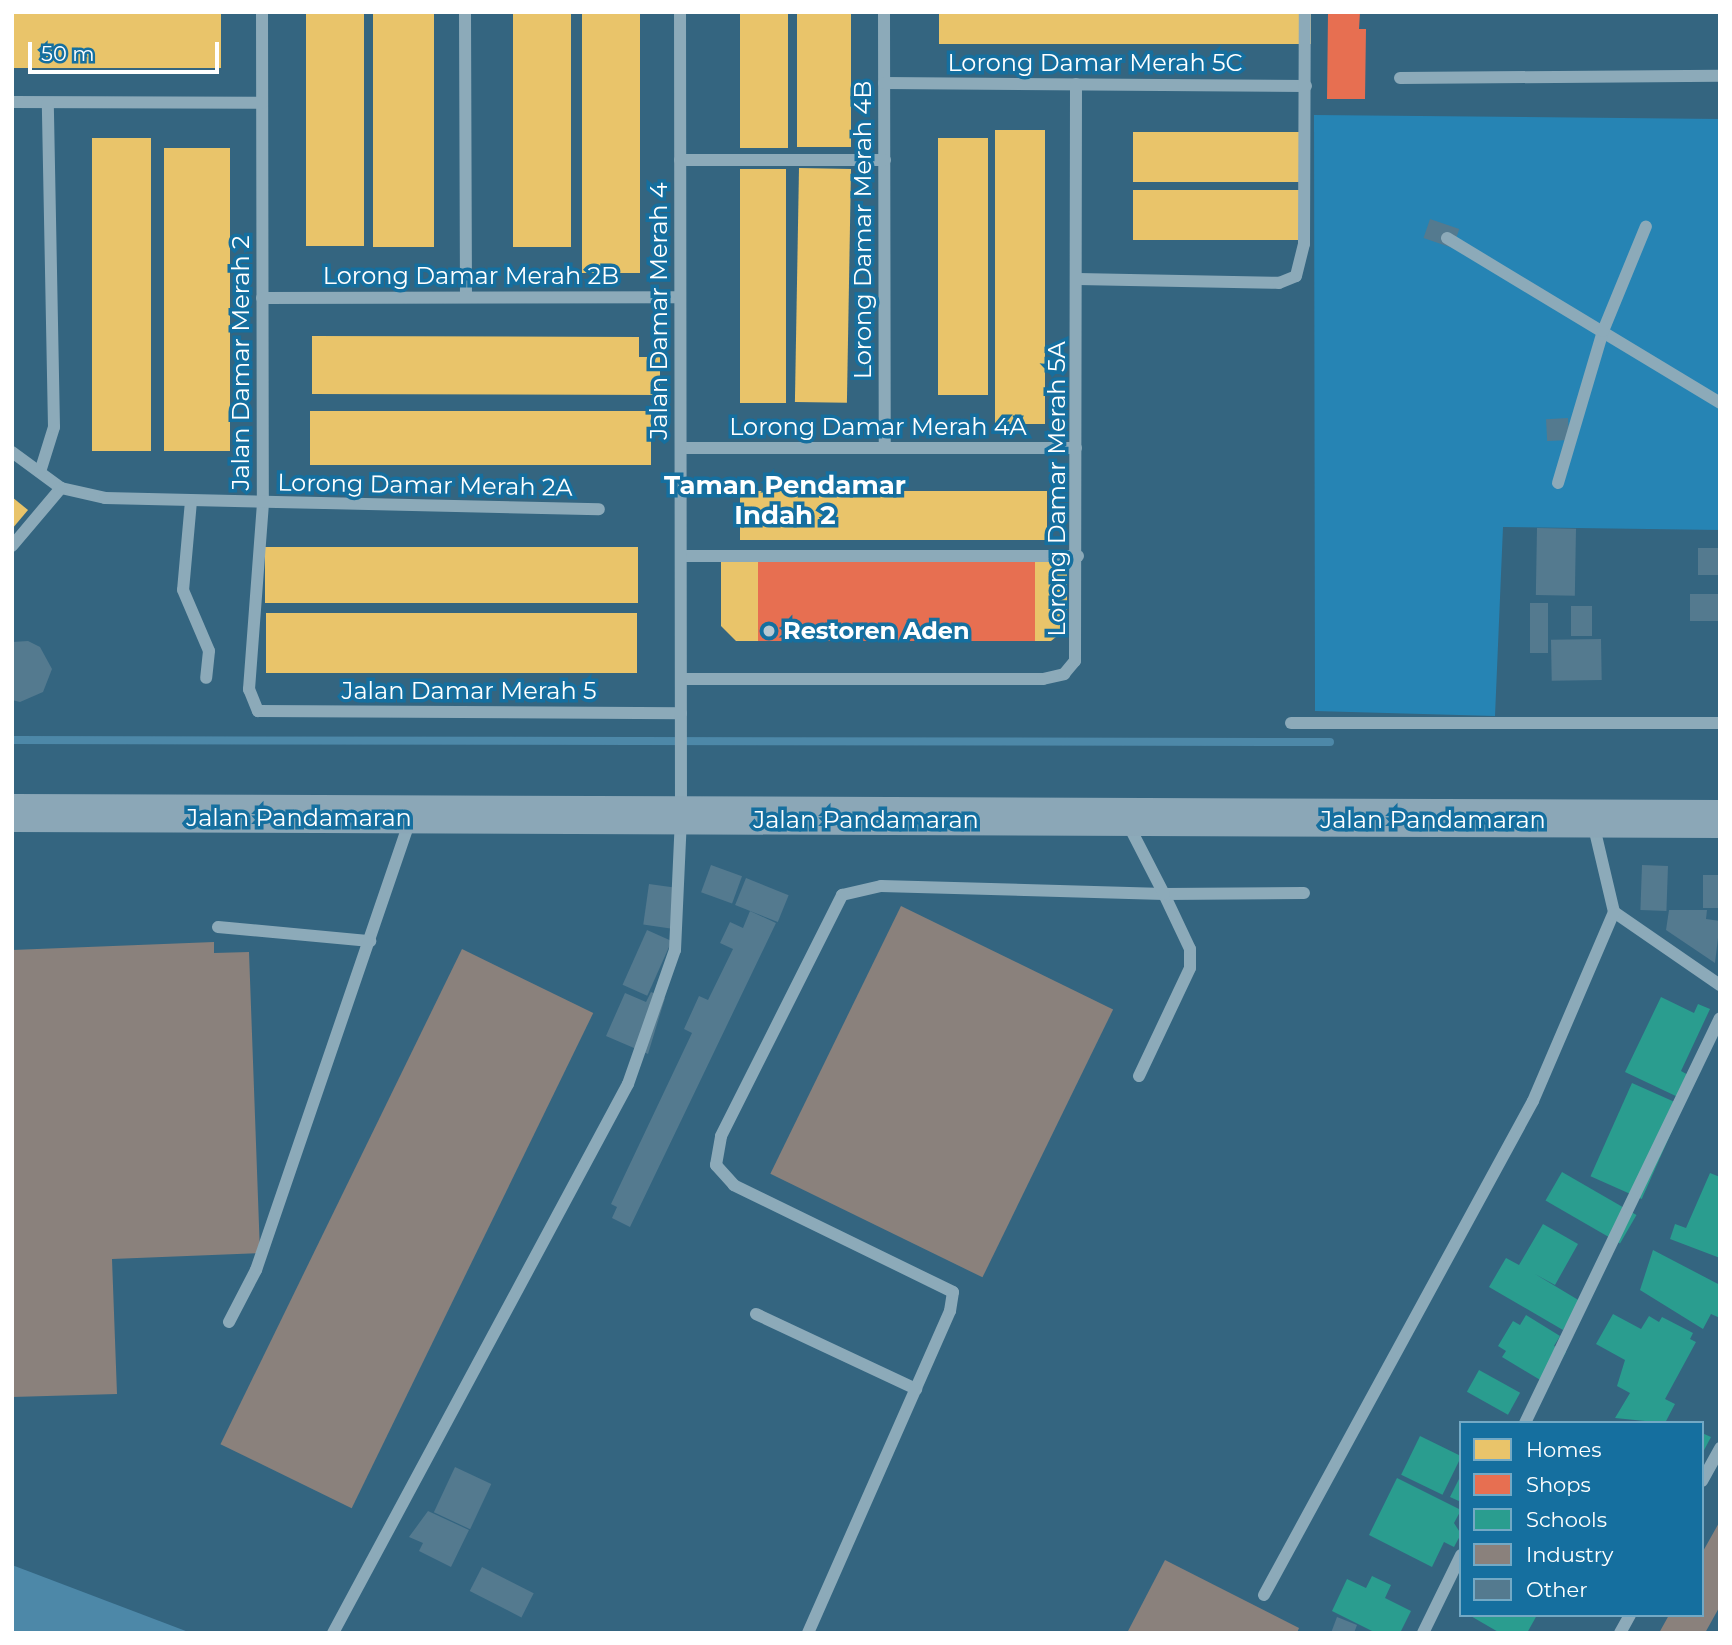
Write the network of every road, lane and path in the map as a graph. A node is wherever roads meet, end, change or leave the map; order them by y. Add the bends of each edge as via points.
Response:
1 (262, 12) edge
2 (465, 12) edge
3 (680, 12) edge
4 (884, 12) edge
5 (1305, 12) edge
6 (1720, 76) edge
7 (1400, 78) dead end
8 (884, 83) junction
9 (1076, 84) junction
10 (1306, 86) junction
11 (12, 102) edge
12 (48, 103) junction
13 (262, 103) junction
14 (680, 160) junction
15 (885, 160) junction
16 (1646, 226) dead end
17 (1447, 238) dead end
18 (1078, 279) junction
19 (466, 297) junction
20 (680, 297) junction
21 (262, 298) junction
22 (1603, 331) junction
23 (1720, 403) edge
24 (681, 448) junction
25 (885, 448) junction
26 (1076, 448) junction
27 (12, 452) edge
28 (40, 471) junction
29 (1558, 483) dead end
30 (61, 488) junction
31 (191, 501) junction
32 (262, 503) junction
33 (599, 509) dead end
34 (12, 547) edge
35 (1078, 555) junction
36 (681, 556) junction
37 (205, 678) dead end
38 (681, 680) junction
39 (258, 711) joint
40 (681, 713) junction
41 (1291, 723) dead end
42 (1720, 723) edge
43 (12, 813) edge
44 (410, 818) junction
45 (681, 819) junction
46 (1720, 819) edge
47 (1592, 820) junction
48 (1126, 821) junction
49 (1304, 893) dead end
50 (1164, 894) junction
51 (1614, 912) junction
52 (218, 927) dead end
53 (370, 941) junction
54 (1720, 985) edge
55 (1720, 1018) edge
56 (1139, 1076) dead end
57 (756, 1314) dead end
58 (229, 1322) dead end
59 (916, 1389) junction
60 (1526, 1421) edge
61 (1720, 1448) edge
62 (1704, 1477) edge
63 (1459, 1559) edge
64 (1264, 1595) dead end
65 (1629, 1617) edge
66 (333, 1633) edge
67 (808, 1633) edge
68 (1423, 1633) edge
69 (1620, 1633) edge

1 - 13 street, Jalan Damar Merah 2
2 - 19 street
3 - 14 street, Jalan Damar Merah 4
4 - 8 street, Lorong Damar Merah 4B
5 - 10 street
6 - 7 street
8 - 9 street, Lorong Damar Merah 5C
8 - 15 street, Lorong Damar Merah 4B
9 - 10 street, Lorong Damar Merah 5C
9 - 18 street, Lorong Damar Merah 5A
10 - 18 street via 1304,244 1296,276 1279,283
11 - 12 street
12 - 13 street
12 - 28 street via 54,427
13 - 21 street, Jalan Damar Merah 2
14 - 15 street
14 - 20 street, Jalan Damar Merah 4
15 - 25 street, Lorong Damar Merah 4B
16 - 22 street
17 - 22 street
18 - 26 street, Lorong Damar Merah 5A
19 - 20 street, Lorong Damar Merah 2B
19 - 21 street, Lorong Damar Merah 2B
20 - 24 street, Jalan Damar Merah 4
21 - 32 street, Jalan Damar Merah 2
22 - 23 street
22 - 29 street
24 - 25 street, Lorong Damar Merah 4A
24 - 36 street, Jalan Damar Merah 4
25 - 26 street, Lorong Damar Merah 4A
26 - 35 street, Lorong Damar Merah 5A
27 - 28 street, Lorong Damar Merah 2A
28 - 30 street, Lorong Damar Merah 2A
30 - 31 street, Lorong Damar Merah 2A via 105,498
30 - 34 street
31 - 32 street, Lorong Damar Merah 2A
31 - 37 street via 183,590 209,651
32 - 33 street, Lorong Damar Merah 2A
32 - 39 street, Jalan Damar Merah 2 via 249,689
35 - 36 street
35 - 38 street, Lorong Damar Merah 5A via 1075,661 1064,674 1043,679
36 - 38 street, Jalan Damar Merah 4
38 - 40 street, Jalan Damar Merah 4
39 - 40 street, Jalan Damar Merah 5
40 - 45 street, Jalan Damar Merah 4
41 - 42 street
43 - 44 main road, Jalan Pandamaran
44 - 45 main road, Jalan Pandamaran
44 - 53 street
45 - 48 main road, Jalan Pandamaran
45 - 66 street, Jalan Damar Merah 4 via 675,950 628,1084
46 - 47 main road, Jalan Pandamaran
47 - 48 main road, Jalan Pandamaran
47 - 51 street
48 - 50 street
49 - 50 street
50 - 56 street via 1190,949 1190,968
50 - 59 street via 881,886 842,895 829,913 721,1136 716,1165 734,1185 948,1286 954,1300
51 - 54 street
51 - 64 street via 1533,1101
52 - 53 street
53 - 58 street via 256,1270
55 - 60 street
57 - 59 street
59 - 67 street
61 - 62 street
63 - 68 street
65 - 69 street

